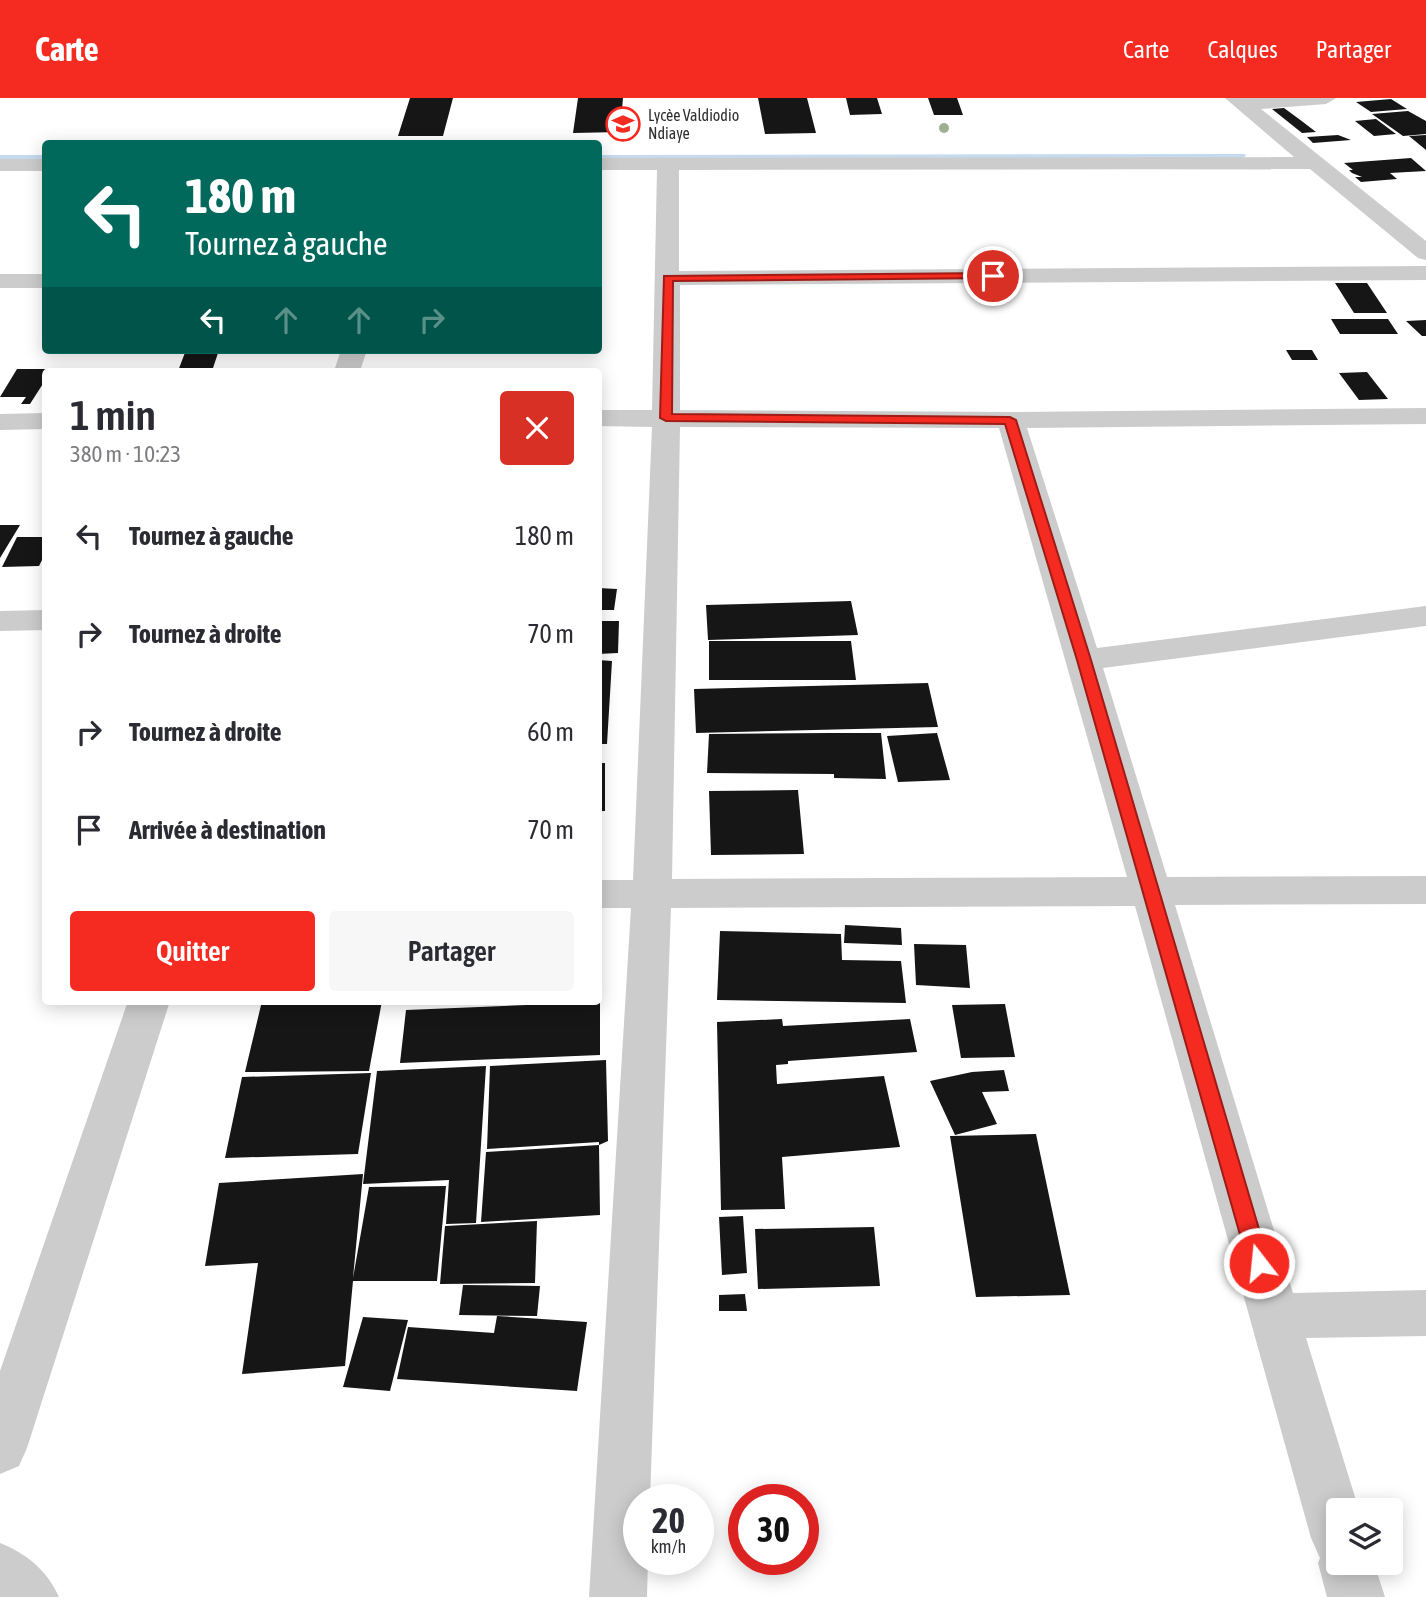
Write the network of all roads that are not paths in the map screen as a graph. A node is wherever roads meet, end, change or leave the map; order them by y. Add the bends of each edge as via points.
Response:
1 (1326, 98) edge
2 (1239, 101) edge
3 (1317, 163) junction
4 (602, 164) edge
5 (668, 164) junction
6 (0, 165) edge
7 (42, 165) edge
8 (1426, 253) edge
9 (1426, 273) edge
10 (668, 278) junction
11 (0, 281) edge
12 (42, 281) edge
13 (1426, 416) edge
14 (602, 418) edge
15 (666, 418) junction
16 (1010, 420) junction
17 (42, 421) edge
18 (0, 422) edge
19 (1426, 616) edge
20 (42, 620) edge
21 (0, 621) edge
22 (1084, 660) junction
23 (1426, 890) edge
24 (1152, 892) junction
25 (602, 894) edge
26 (653, 894) junction
27 (148, 1005) edge
28 (1426, 1313) edge
29 (1274, 1316) junction
30 (0, 1448) edge
31 (1327, 1498) edge
32 (0, 1572) edge
33 (1350, 1575) edge
34 (30, 1597) edge
35 (618, 1597) edge
36 (1356, 1597) edge

1 - 2 street
2 - 3 street
3 - 5 street
3 - 8 street
4 - 5 street
5 - 10 street
6 - 7 street
9 - 10 street
10 - 15 street
11 - 12 street
13 - 16 street
14 - 15 street
15 - 16 street
15 - 26 street
16 - 22 street
17 - 18 street
19 - 22 street
20 - 21 street
22 - 24 street
23 - 24 street
24 - 26 street
24 - 29 street
25 - 26 street
26 - 35 street
27 - 30 street
28 - 29 street
29 - 31 street
32 - 34 street
33 - 36 street

